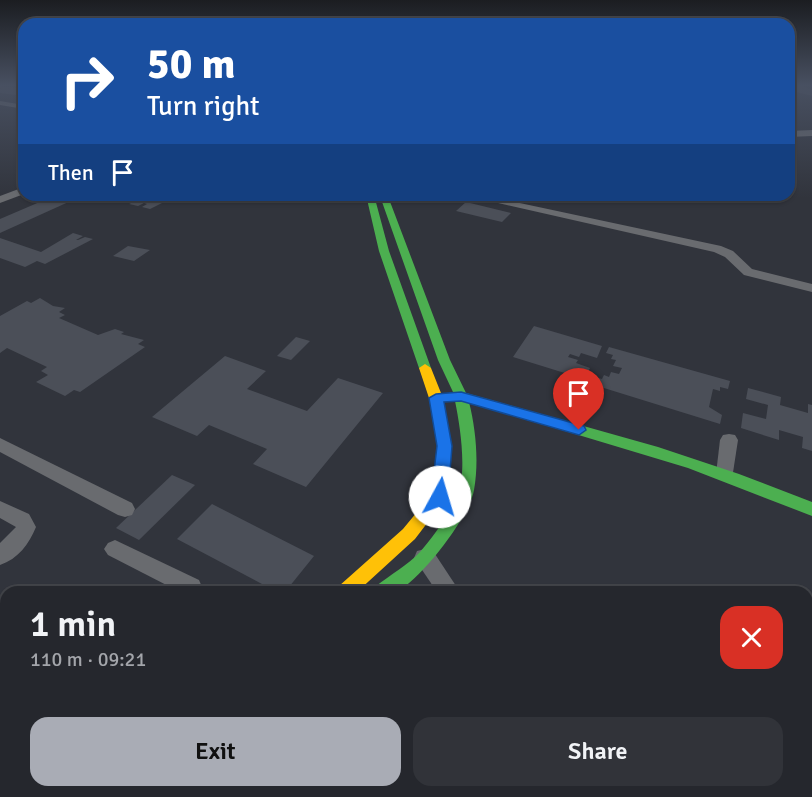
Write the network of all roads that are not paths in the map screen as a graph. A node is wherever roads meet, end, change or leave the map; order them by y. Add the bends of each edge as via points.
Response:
1 (812, 133) edge
2 (795, 134) edge
3 (18, 192) edge
4 (0, 200) edge
5 (372, 201) edge
6 (386, 201) edge
7 (496, 201) edge
8 (812, 288) edge
9 (461, 396) junction
10 (436, 398) junction
11 (729, 440) dead end
12 (0, 444) edge
13 (724, 474) junction
14 (0, 509) edge
15 (125, 509) dead end
16 (812, 509) edge
17 (115, 549) dead end
18 (0, 556) edge
19 (424, 558) junction
20 (181, 586) edge
21 (352, 586) edge
22 (389, 586) edge
23 (445, 586) edge

1 - 2 street
3 - 4 street
5 - 10 street via 384,251
6 - 9 street
7 - 8 street via 717,249 736,257 748,272
9 - 10 street
9 - 13 street
9 - 19 street via 469,467 466,493
10 - 21 street via 445,446 440,497 409,534
11 - 13 street
12 - 15 street
13 - 16 street
14 - 18 street via 22,520 26,527 21,538
17 - 20 street
19 - 22 street
19 - 23 street

